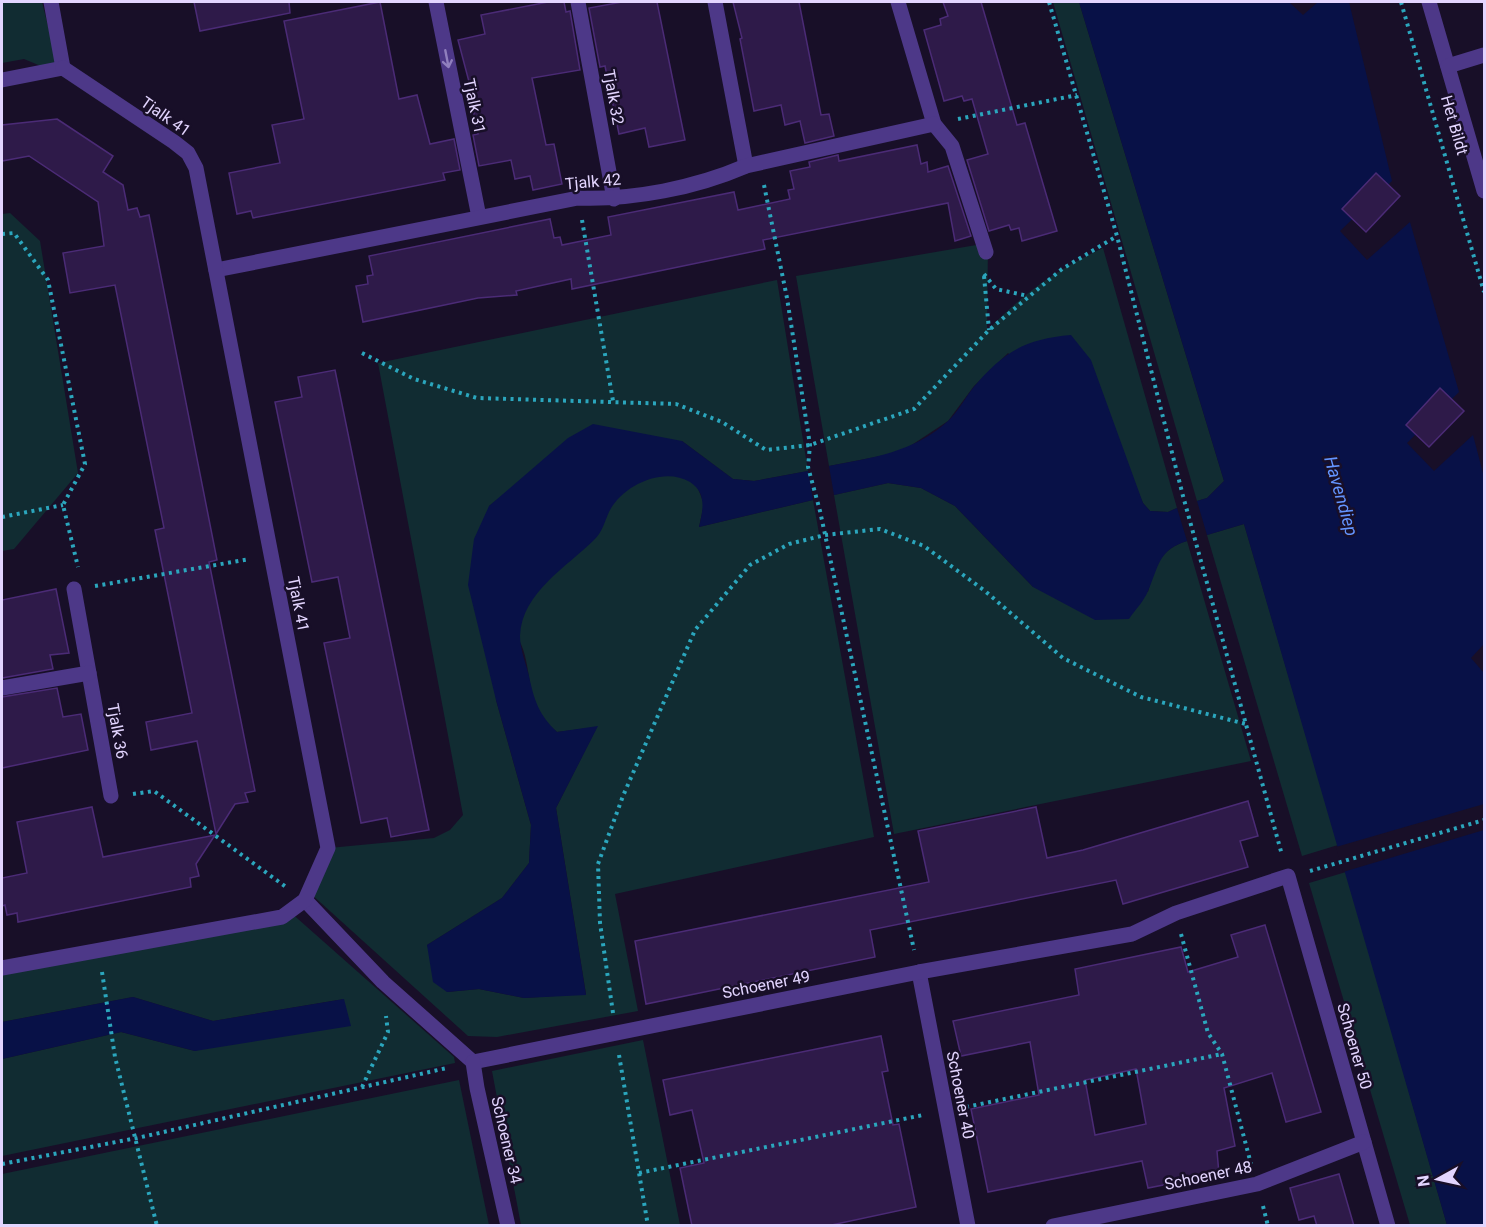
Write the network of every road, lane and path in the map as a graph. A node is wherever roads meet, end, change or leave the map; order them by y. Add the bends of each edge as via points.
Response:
1 (51, 2) edge
2 (435, 2) edge
3 (578, 2) edge
4 (716, 2) edge
5 (898, 2) edge
6 (1049, 2) edge
7 (1401, 2) edge
8 (1429, 2) edge
9 (1485, 55) edge
10 (1448, 66) junction
11 (63, 68) junction
12 (2, 80) edge
13 (1077, 95) junction
14 (934, 124) junction
15 (752, 165) junction
16 (1485, 191) edge
17 (578, 198) junction
18 (614, 199) junction
19 (479, 217) junction
20 (2, 234) edge
21 (1118, 236) junction
22 (986, 252) joint
23 (216, 270) junction
24 (984, 275) junction
25 (1485, 292) edge
26 (1029, 296) junction
27 (989, 330) junction
28 (362, 352) dead end
29 (613, 401) junction
30 (810, 445) junction
31 (63, 505) junction
32 (2, 517) edge
33 (825, 535) junction
34 (271, 555) junction
35 (78, 589) junction
36 (89, 673) junction
37 (2, 688) edge
38 (1246, 724) junction
39 (111, 796) joint
40 (1485, 820) edge
41 (1314, 870) dead end
42 (1288, 876) junction
43 (305, 900) junction
44 (1176, 913) junction
45 (2, 968) edge
46 (919, 972) junction
47 (383, 982) junction
48 (104, 996) dead end
49 (616, 1032) junction
50 (474, 1062) junction
51 (361, 1088) junction
52 (137, 1138) junction
53 (1364, 1142) junction
54 (2, 1164) edge
55 (1257, 1184) junction
56 (157, 1226) edge
57 (508, 1226) edge
58 (648, 1226) edge
59 (968, 1226) edge
60 (1053, 1226) edge
61 (1268, 1226) edge
62 (1388, 1226) edge

1 - 11 street
2 -> 19 street, Tjalk 31
3 - 18 street, Tjalk 32
4 - 15 street
5 - 14 street
6 - 13 path
7 - 25 path, Het Bildt
8 - 10 street, Het Bildt
9 - 10 street
10 - 16 street, Het Bildt
11 - 12 street
11 - 23 street, Tjalk 41 via 188,153 196,168
13 - 14 path
13 - 21 path
14 - 15 street, Tjalk 42
14 - 22 street via 952,147
15 - 18 street, Tjalk 42 via 721,177
15 - 30 path via 787,298
17 - 18 street, Tjalk 42
17 - 19 street, Tjalk 42
17 - 29 path
19 - 23 street, Tjalk 42
20 - 31 path via 14,233 48,280 85,464
21 - 26 path via 1062,269
21 - 38 path
22 - 24 path via 981,263
23 - 34 street, Tjalk 41
24 - 26 path via 996,289
24 - 27 path
26 - 27 path
27 - 30 path via 914,409
28 - 29 path via 414,379 477,398
29 - 30 path via 676,404 722,422 766,450
30 - 33 path via 808,467
31 - 32 path
31 - 35 path
33 - 38 path via 880,529 924,546 1064,658 1141,697
33 - 46 path
33 - 49 path via 789,544 750,565 695,630 663,701 598,864 600,923
34 - 35 path
34 - 43 street, Tjalk 41 via 328,848
35 - 36 street, Tjalk 36
36 - 37 street
36 - 39 street, Tjalk 36
38 - 42 path
39 - 43 path via 154,791
40 - 41 path
42 - 44 street, Schoener 49
42 - 53 street, Schoener 50
43 - 45 street via 282,917
43 - 47 street
44 - 46 street, Schoener 49 via 1132,934
44 - 55 path via 1208,1033 1221,1054
46 - 49 street, Schoener 49
46 - 59 street, Schoener 40
47 - 50 street
47 - 51 path via 387,1032
48 - 52 path via 115,1057
49 - 50 street, Schoener 49
49 - 58 path
50 - 51 path
50 - 57 street, Schoener 34
51 - 52 path
52 - 54 path
52 - 56 path
53 - 55 street, Schoener 48
53 - 62 street, Schoener 50
55 - 60 street, Schoener 48
55 - 61 path

